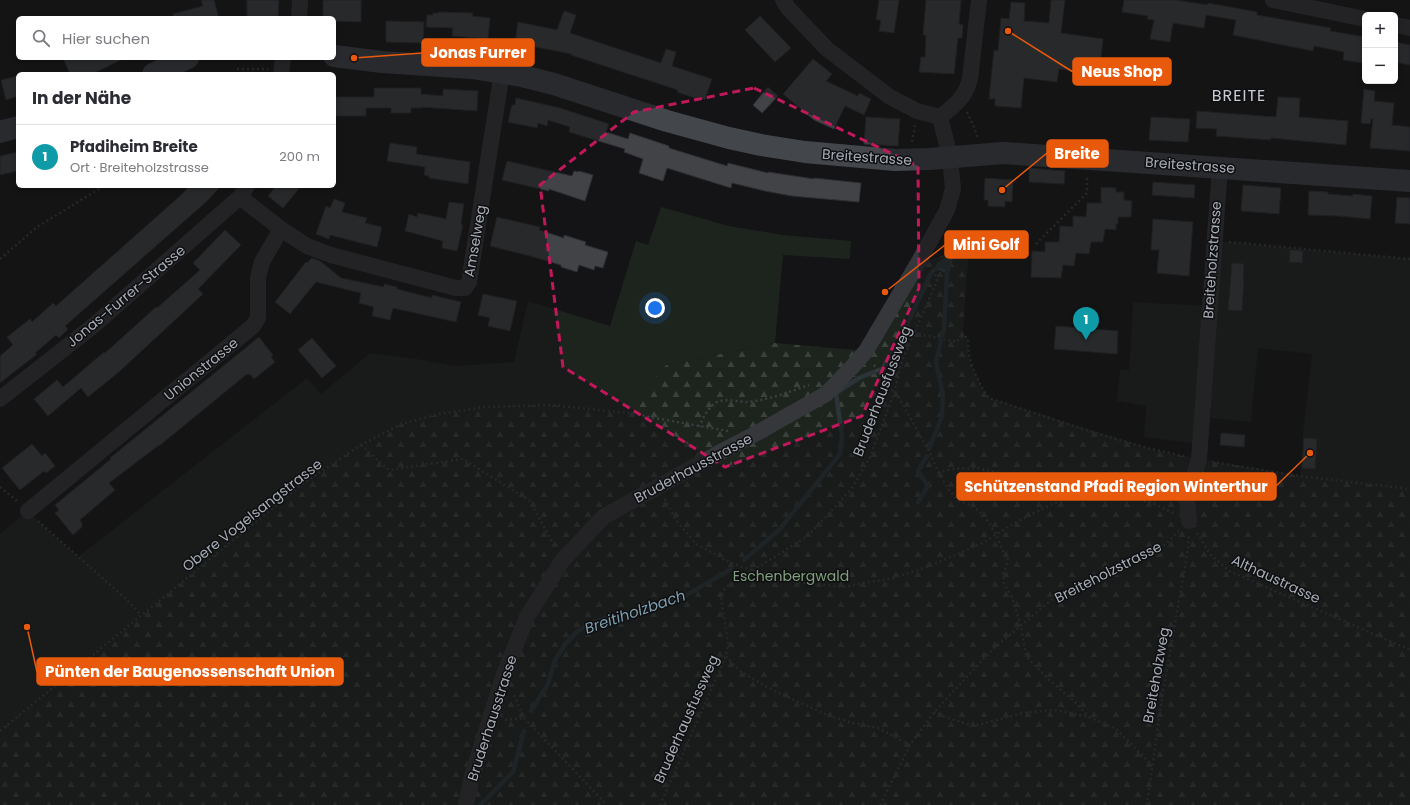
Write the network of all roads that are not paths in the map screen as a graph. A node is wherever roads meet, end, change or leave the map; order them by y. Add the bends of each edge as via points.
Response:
1 (300, 0) edge
2 (783, 0) edge
3 (979, 0) edge
4 (1274, 0) edge
5 (299, 16) edge
6 (1362, 18) edge
7 (1398, 26) edge
8 (1410, 28) edge
9 (336, 56) edge
10 (184, 60) edge
11 (283, 60) edge
12 (157, 72) edge
13 (281, 72) edge
14 (502, 72) junction
15 (940, 117) junction
16 (16, 128) edge
17 (0, 132) edge
18 (950, 157) junction
19 (1220, 167) junction
20 (1410, 181) edge
21 (244, 191) edge
22 (281, 229) junction
23 (0, 399) edge
24 (28, 511) road end
25 (1189, 521) road end
26 (466, 805) edge

1 - 5 street
2 - 15 street via 827,49 890,97 917,111
3 - 15 street via 967,90 961,99
4 - 6 street
7 - 8 street
9 - 14 main road, Breitestrasse
10 - 12 main road
11 - 13 street
14 - 18 main road, Breitestrasse via 554,84 667,121 761,146 895,160
14 - 22 street, Amselweg via 469,282 465,288 456,288 331,255 307,246
15 - 18 street, Bruderhausstrasse
16 - 17 main road
18 - 19 main road, Breitestrasse via 1003,153
18 - 26 street, Bruderhausstrasse via 953,189 947,210 866,351 852,367 826,394 603,517 562,561 527,618 504,674 472,776
19 - 20 main road, Breitestrasse
19 - 25 street, Breiteholzstrasse via 1199,460 1187,500
21 - 22 street
21 - 23 street, Jonas-Furrer-Strasse via 93,326
22 - 24 street, Unionstrasse via 262,262 258,278 258,318 253,326

